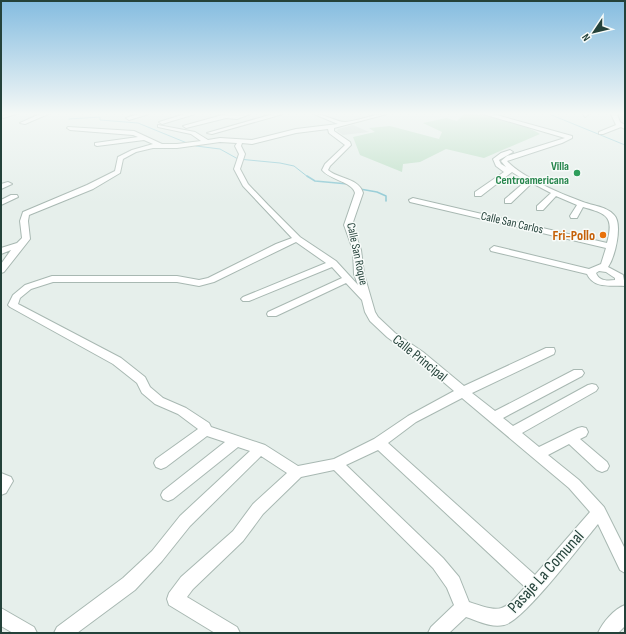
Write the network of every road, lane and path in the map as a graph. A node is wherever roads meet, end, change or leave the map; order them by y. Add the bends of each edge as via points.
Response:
1 (97, 144) dead end
2 (100, 144) edge
3 (157, 144) edge
4 (194, 144) edge
5 (239, 144) edge
6 (348, 144) edge
7 (546, 144) edge
8 (556, 144) edge
9 (160, 145) junction
10 (508, 172) junction
11 (519, 175) junction
12 (529, 182) junction
13 (8, 184) dead end
14 (538, 184) junction
15 (1, 187) edge
16 (555, 193) junction
17 (478, 194) dead end
18 (14, 197) dead end
19 (413, 200) dead end
20 (508, 200) dead end
21 (1, 203) edge
22 (581, 204) junction
23 (540, 208) dead end
24 (574, 216) dead end
25 (297, 239) junction
26 (20, 245) junction
27 (611, 247) junction
28 (494, 249) dead end
29 (1, 251) edge
30 (333, 263) junction
31 (604, 266) junction
32 (1, 270) edge
33 (591, 272) junction
34 (348, 279) junction
35 (620, 279) edge
36 (246, 299) dead end
37 (368, 303) junction
38 (272, 314) dead end
39 (550, 351) dead end
40 (578, 373) dead end
41 (592, 388) dead end
42 (463, 393) junction
43 (493, 418) junction
44 (205, 430) junction
45 (582, 432) dead end
46 (512, 433) junction
47 (570, 438) junction
48 (236, 441) junction
49 (379, 443) junction
50 (260, 449) junction
51 (537, 454) junction
52 (161, 463) dead end
53 (336, 464) junction
54 (602, 466) dead end
55 (297, 472) junction
56 (1, 479) edge
57 (1, 489) edge
58 (168, 495) dead end
59 (599, 512) junction
60 (625, 565) edge
61 (536, 587) junction
62 (464, 608) junction
63 (625, 613) edge
64 (1, 616) edge
65 (28, 633) edge
66 (63, 633) edge
67 (231, 633) edge
68 (437, 633) edge
69 (607, 633) edge

1 - 2 street
3 - 9 street
4 - 9 street
5 - 25 street, Calle Principal via 242,154 237,170 245,185
6 - 37 street, Calle San Roque via 325,170 358,189 359,193 348,225 357,250 359,274
7 - 10 street via 497,157 496,163
8 - 11 street via 505,159 506,165
9 - 26 street via 122,156 118,172 112,176 26,214 26,238
10 - 11 street
10 - 17 street
11 - 12 street
11 - 14 street
12 - 14 street
12 - 20 street
13 - 15 street
14 - 16 street
16 - 22 street
16 - 23 street
18 - 21 street
19 - 27 street, Calle San Carlos
22 - 24 street
22 - 27 street via 603,211 612,217 614,225
25 - 30 street, Calle Principal
25 - 44 street via 211,280 199,283 177,279 52,278 28,287 16,298 13,305 15,308 117,361 141,380 146,390 205,427
26 - 29 street
26 - 32 street
27 - 31 street
28 - 33 street
30 - 34 street, Calle Principal
30 - 36 street
31 - 33 street
31 - 35 street
33 - 35 street via 599,281 610,284
34 - 37 street, Calle Principal
34 - 38 street
37 - 42 street, Calle Principal via 374,319
39 - 42 street
40 - 43 street
41 - 46 street
42 - 43 street, Calle Principal
42 - 49 street via 412,419
43 - 46 street, Calle Principal
44 - 48 street
44 - 52 street
45 - 47 street
46 - 51 street, Calle Principal
47 - 51 street
47 - 54 street
48 - 50 street
48 - 58 street
49 - 53 street
49 - 61 street
50 - 55 street
50 - 66 street via 185,521 157,556 129,584
51 - 59 street, Calle Principal via 574,484
53 - 55 street
53 - 62 street via 438,563 453,582
55 - 67 street via 258,509 238,536 175,599
56 - 57 street via 6,481
59 - 60 street, Calle Principal
59 - 61 street, Pasaje La Comunal
61 - 62 street, Pasaje La Comunal via 505,617 494,618
62 - 68 street
63 - 69 street
64 - 65 street

